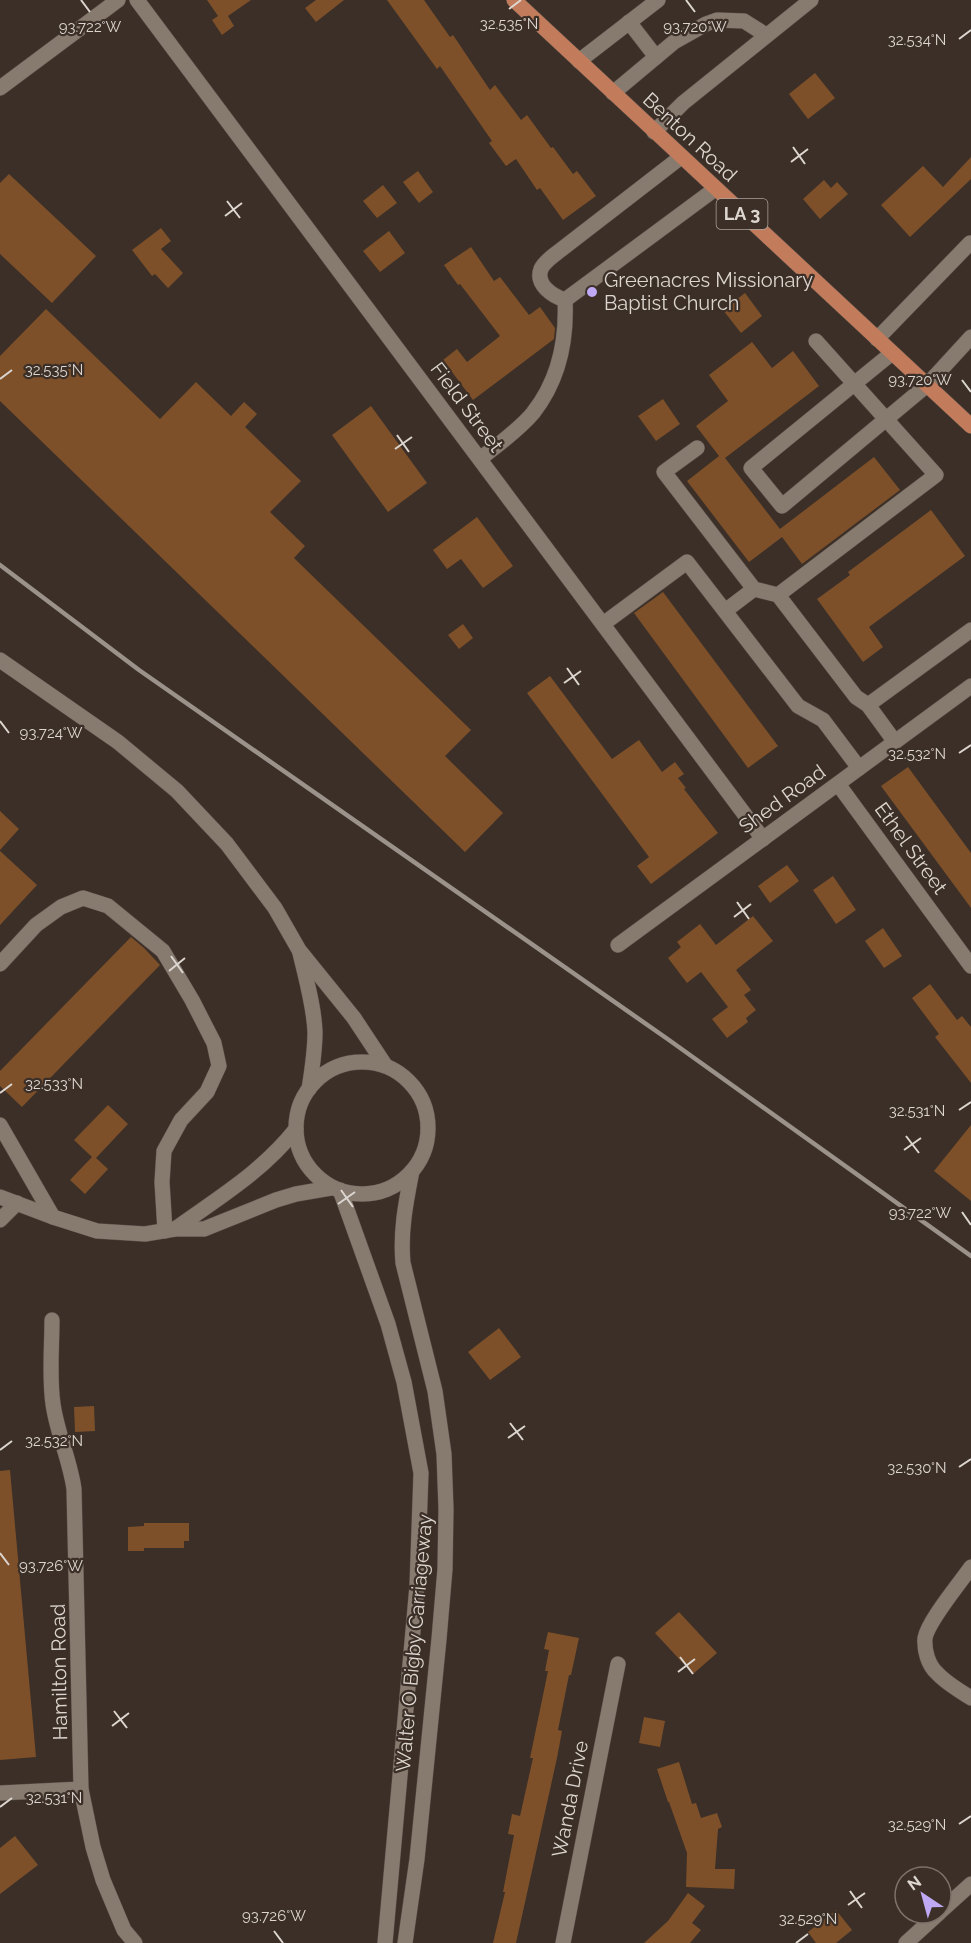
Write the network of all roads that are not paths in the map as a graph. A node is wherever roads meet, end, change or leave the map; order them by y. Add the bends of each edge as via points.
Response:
1 (118, 0) edge
2 (137, 0) edge
3 (514, 0) edge
4 (658, 0) edge
5 (811, 0) edge
6 (629, 22) junction
7 (766, 35) junction
8 (656, 57) junction
9 (579, 61) junction
10 (1, 86) edge
11 (613, 93) junction
12 (654, 132) junction
13 (681, 157) junction
14 (716, 189) junction
15 (970, 243) edge
16 (565, 300) junction
17 (971, 337) edge
18 (877, 339) junction
19 (816, 341) dead end
20 (892, 353) junction
21 (966, 354) edge
22 (854, 385) junction
23 (927, 385) junction
24 (886, 420) junction
25 (971, 426) edge
26 (698, 448) dead end
27 (480, 459) junction
28 (754, 590) junction
29 (778, 595) junction
30 (725, 611) junction
31 (603, 624) junction
32 (971, 630) edge
33 (0, 660) edge
34 (971, 686) edge
35 (868, 705) junction
36 (895, 742) junction
37 (859, 768) junction
38 (838, 784) junction
39 (763, 839) junction
40 (618, 945) dead end
41 (299, 950) junction
42 (0, 964) edge
43 (971, 966) edge
44 (385, 1065) junction
45 (309, 1089) junction
46 (0, 1125) edge
47 (296, 1130) junction
48 (412, 1171) junction
49 (335, 1189) junction
50 (0, 1197) edge
51 (16, 1203) junction
52 (53, 1217) junction
53 (0, 1220) edge
54 (170, 1230) junction
55 (52, 1320) dead end
56 (971, 1567) edge
57 (618, 1664) dead end
58 (971, 1698) edge
59 (81, 1789) junction
60 (0, 1793) edge
61 (971, 1884) edge
62 (953, 1900) edge
63 (926, 1925) edge
64 (135, 1943) edge
65 (385, 1943) edge
66 (405, 1943) edge
67 (563, 1943) edge
68 (906, 1943) edge

1 - 10 street
2 - 27 street, Field Street
3 - 9 main road, Benton Road / LA 3
4 - 6 street
5 - 7 street
6 - 8 street
6 - 9 street
7 - 8 street via 744,21 717,20 691,31
7 - 12 street via 683,102
8 - 11 street
9 - 11 main road, Benton Road / LA 3
11 - 12 main road, Benton Road / LA 3
12 - 13 main road, Benton Road / LA 3
13 - 14 main road, Benton Road / LA 3
13 - 16 street via 544,264 540,278 546,289
14 - 16 street
14 - 18 main road, Benton Road / LA 3
15 - 18 street
16 - 27 street via 564,341 556,375 533,414
17 - 21 street
18 - 20 main road, Benton Road / LA 3
19 - 22 street
20 - 22 street
20 - 23 main road, Benton Road / LA 3
21 - 23 street
22 - 24 street
22 - 24 street via 751,468 782,506
23 - 24 street
23 - 25 main road, Benton Road / LA 3
24 - 29 street via 936,476
26 - 28 street via 664,472
27 - 31 street, Field Street
28 - 29 street
28 - 30 street
29 - 35 street via 856,697
30 - 31 street via 687,562
30 - 37 street via 798,706 823,720
31 - 39 street, Field Street
32 - 35 street
33 - 41 street via 118,742 177,791 227,844 275,908
34 - 36 street, Shed Road
35 - 36 street
36 - 37 street, Shed Road
37 - 38 street, Shed Road
38 - 39 street, Shed Road
38 - 43 street, Ethel Street
39 - 40 street, Shed Road
41 - 44 street via 341,1000
41 - 45 street via 315,1031
42 - 54 street via 36,925 61,907 83,898 108,906 163,951 214,1042 219,1066 207,1092 181,1120 164,1150 162,1182
44 - 45 street, Walter O Bigby Carriageway via 364,1061 343,1064 324,1074
44 - 48 street, Walter O Bigby Carriageway via 404,1076 418,1091 426,1111 426,1142
45 - 47 street, Walter O Bigby Carriageway via 299,1108
46 - 52 street
47 - 49 street, Walter O Bigby Carriageway via 299,1149 309,1167
47 - 54 street via 240,1184
48 - 49 street, Walter O Bigby Carriageway via 397,1184 379,1191 359,1194
48 - 66 street, Walter O Bigby Carriageway via 401,1242 403,1263 435,1391 444,1454 446,1509 439,1639
49 - 54 street via 276,1200 204,1229
49 - 65 street, Walter O Bigby Carriageway via 388,1324 404,1382 421,1473 417,1586
50 - 51 street
51 - 52 street
51 - 53 street
52 - 54 street via 97,1231 145,1234
55 - 59 street, Hamilton Road via 53,1403 74,1489
56 - 58 street via 933,1621 925,1636 925,1647 936,1673
57 - 67 street, Wanda Drive
59 - 60 street
59 - 64 street, Hamilton Road via 103,1880 124,1930
61 - 62 street
63 - 68 street

